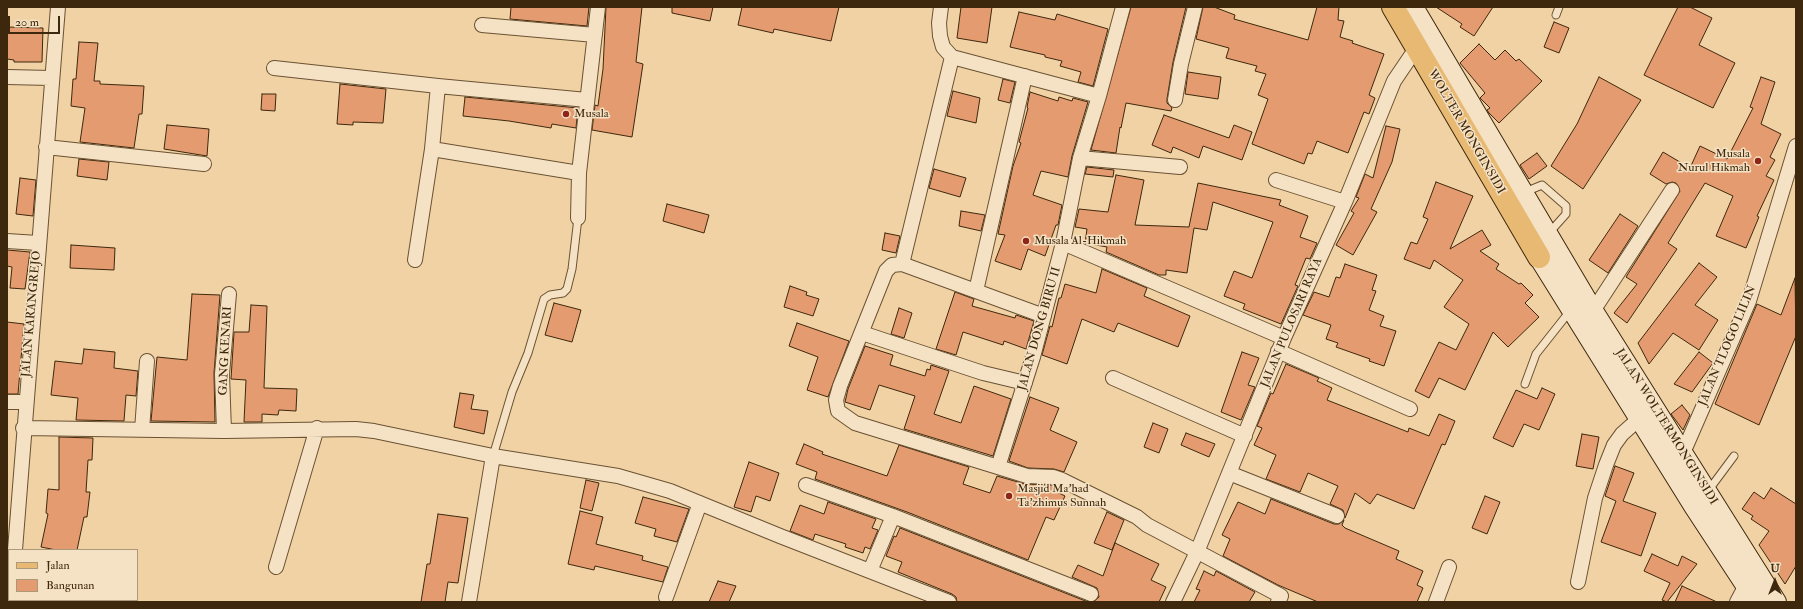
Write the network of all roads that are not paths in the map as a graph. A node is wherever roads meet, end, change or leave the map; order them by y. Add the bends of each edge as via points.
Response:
1 (58, 7) edge
2 (598, 7) edge
3 (941, 7) edge
4 (1123, 7) edge
5 (1195, 7) edge
6 (1393, 7) edge
7 (1413, 7) edge
8 (1559, 7) edge
9 (1556, 15) dead end
10 (482, 25) dead end
11 (595, 35) junction
12 (1417, 47) junction
13 (952, 57) junction
14 (274, 68) dead end
15 (1025, 76) junction
16 (7, 77) edge
17 (51, 78) junction
18 (438, 86) junction
19 (1099, 96) junction
20 (587, 100) junction
21 (1175, 100) dead end
22 (1796, 146) edge
23 (46, 147) junction
24 (432, 149) junction
25 (1080, 158) junction
26 (204, 164) dead end
27 (1180, 167) dead end
28 (579, 173) junction
29 (1791, 179) edge
30 (1276, 180) dead end
31 (1672, 190) dead end
32 (1522, 193) junction
33 (1344, 202) junction
34 (578, 218) joint
35 (1547, 234) junction
36 (7, 241) edge
37 (1064, 242) junction
38 (38, 243) junction
39 (1548, 254) junction
40 (415, 260) dead end
41 (902, 264) junction
42 (976, 291) junction
43 (229, 294) dead end
44 (1572, 309) junction
45 (1593, 311) junction
46 (1044, 316) junction
47 (862, 333) junction
48 (1284, 338) junction
49 (1278, 352) junction
50 (147, 361) dead end
51 (1113, 378) dead end
52 (1025, 384) junction
53 (1525, 384) dead end
54 (7, 402) edge
55 (26, 402) junction
56 (1410, 409) dead end
57 (1640, 418) junction
58 (23, 428) junction
59 (317, 428) junction
60 (142, 430) junction
61 (224, 431) junction
62 (1245, 436) junction
63 (1683, 453) junction
64 (493, 456) junction
65 (1734, 456) dead end
66 (998, 467) junction
67 (1229, 473) junction
68 (806, 485) dead end
69 (1701, 499) junction
70 (700, 503) junction
71 (893, 516) junction
72 (1337, 516) dead end
73 (15, 549) edge
74 (1196, 552) junction
75 (276, 567) dead end
76 (1448, 567) dead end
77 (870, 571) junction
78 (1578, 582) dead end
79 (1091, 594) dead end
80 (1742, 594) edge
81 (666, 597) dead end
82 (469, 602) edge
83 (949, 602) edge
84 (1173, 602) edge
85 (1278, 602) edge
86 (1436, 602) edge
87 (1757, 602) edge
88 (1776, 602) edge

1 - 17 street, JALAN KARANGREJO
2 - 11 street
3 - 13 street via 940,36 943,47
4 - 19 street, JALAN DONG BIRU II
5 - 21 street
6 - 12 main road, WOLTER MONGINSIDI
7 - 32 main road, WOLTER MONGINSIDI
8 - 9 lane
10 - 11 street
11 - 20 street
12 - 33 street, JALAN PULOSARI RAYA via 1394,80
12 - 39 main road, WOLTER MONGINSIDI
13 - 15 street
13 - 41 street
14 - 18 street
15 - 19 street
15 - 42 street
16 - 17 street
17 - 23 street, JALAN KARANGREJO
18 - 20 street
18 - 24 street
19 - 25 street, JALAN DONG BIRU II
20 - 28 street
22 - 29 street, JALAN TLOGO LILIN
23 - 26 street
23 - 38 street, JALAN KARANGREJO
24 - 28 street
24 - 40 street
25 - 27 street
25 - 37 street, JALAN DONG BIRU II
28 - 34 street
29 - 63 street, JALAN TLOGO LILIN via 1749,301
30 - 33 street
31 - 45 street
32 - 35 main road, WOLTER MONGINSIDI
32 - 35 lane via 1542,186 1566,206 1566,214
33 - 48 street, JALAN PULOSARI RAYA
34 - 64 lane via 567,289 563,293 550,295 544,299
35 - 39 main road, WOLTER MONGINSIDI
36 - 38 street
37 - 46 street, JALAN DONG BIRU II
37 - 48 street
38 - 55 street, JALAN KARANGREJO
39 - 44 main road, JALAN WOLTERMONGINSIDI
39 - 45 main road, JALAN WOLTERMONGINSIDI
41 - 42 street
41 - 47 street via 892,265 886,271
42 - 46 street
43 - 61 street, GANG KENARI via 222,374
44 - 53 lane via 1536,354
44 - 57 main road, JALAN WOLTERMONGINSIDI
45 - 63 main road, JALAN WOLTERMONGINSIDI
46 - 52 street, JALAN DONG BIRU II
47 - 52 street
47 - 66 street via 836,400 838,411 855,423
48 - 49 street, JALAN PULOSARI RAYA
49 - 56 street
49 - 62 street, JALAN PULOSARI RAYA
50 - 60 street
51 - 62 street
52 - 66 street, JALAN DONG BIRU II
54 - 55 street
55 - 58 street, JALAN KARANGREJO
57 - 69 main road, JALAN WOLTERMONGINSIDI
57 - 78 street via 1614,445 1606,465 1595,498
58 - 60 street
58 - 73 street, JALAN KARANGREJO
59 - 61 street
59 - 64 street via 374,431
59 - 75 street
60 - 61 street
62 - 67 street, JALAN PULOSARI RAYA
63 - 69 main road, JALAN WOLTERMONGINSIDI
64 - 70 street via 618,476 670,491
64 - 82 street
65 - 69 lane
66 - 74 street via 1027,476 1062,480 1137,517
67 - 72 street
67 - 74 street, JALAN PULOSARI RAYA
68 - 71 street
69 - 80 main road, JALAN WOLTERMONGINSIDI
69 - 88 main road, JALAN WOLTERMONGINSIDI
70 - 77 street
70 - 81 street
71 - 77 street
71 - 79 street
74 - 84 street, JALAN PULOSARI RAYA
74 - 85 street via 1281,596
76 - 86 street
77 - 83 street
80 - 87 main road, JALAN WOLTERMONGINSIDI

